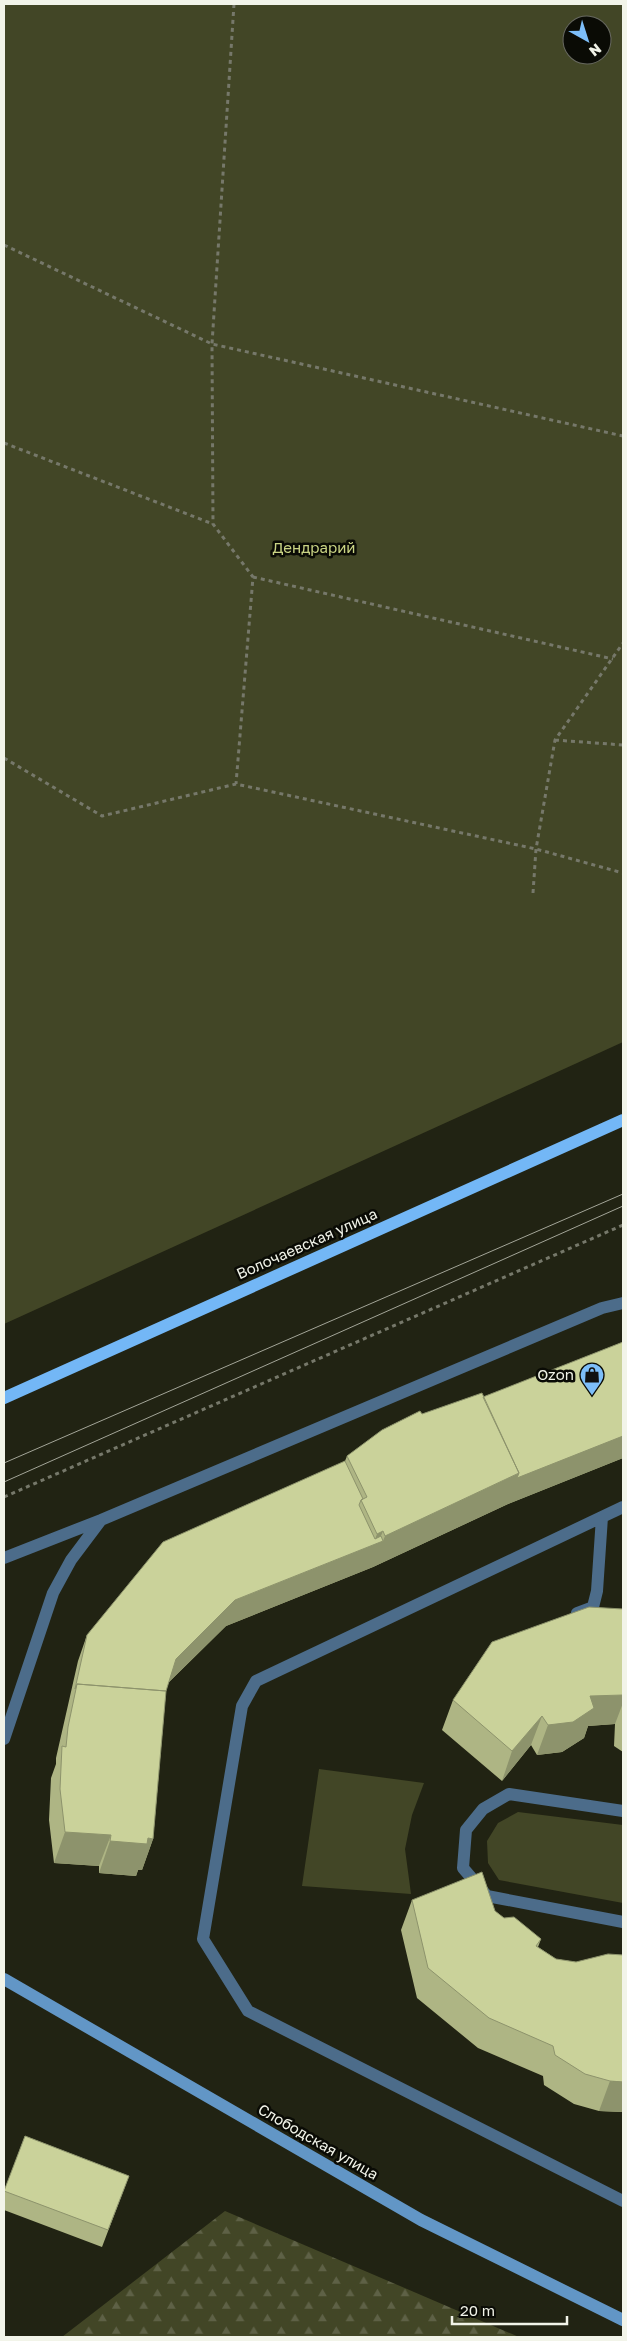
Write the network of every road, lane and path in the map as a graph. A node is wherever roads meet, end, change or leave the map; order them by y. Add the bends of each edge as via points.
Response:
1 (234, 4) edge
2 (4, 244) edge
3 (212, 344) junction
4 (623, 436) edge
5 (4, 443) edge
6 (213, 524) junction
7 (253, 577) junction
8 (623, 643) edge
9 (613, 659) junction
10 (555, 740) junction
11 (623, 745) edge
12 (4, 758) edge
13 (236, 784) junction
14 (536, 849) junction
15 (623, 873) edge
16 (533, 893) dead end
17 (623, 1120) edge
18 (623, 1225) edge
19 (623, 1303) edge
20 (4, 1398) edge
21 (4, 1497) edge
22 (623, 1507) edge
23 (602, 1517) junction
24 (101, 1520) junction
25 (4, 1558) edge
26 (562, 1620) edge
27 (4, 1739) edge
28 (623, 1812) edge
29 (623, 1922) edge
30 (4, 1979) edge
31 (623, 2200) edge
32 (623, 2320) edge

1 - 3 path
2 - 3 path
3 - 4 path
3 - 6 path
5 - 6 path
6 - 7 path
7 - 9 path
7 - 13 path
8 - 9 path
9 - 10 path
10 - 11 path
10 - 14 path
12 - 13 path via 102,816
13 - 14 path
14 - 15 path
14 - 16 path
17 - 20 main road, Волочаевская улица
18 - 21 path
19 - 24 lane via 602,1308
22 - 23 lane
23 - 26 lane via 593,1607
23 - 31 lane via 256,1681 242,1706 203,1939 248,2011
24 - 25 lane
24 - 27 lane via 71,1560 53,1592
28 - 29 lane via 509,1794 482,1809 466,1830 463,1868 488,1896
30 - 32 street, Слободская улица via 420,2220

